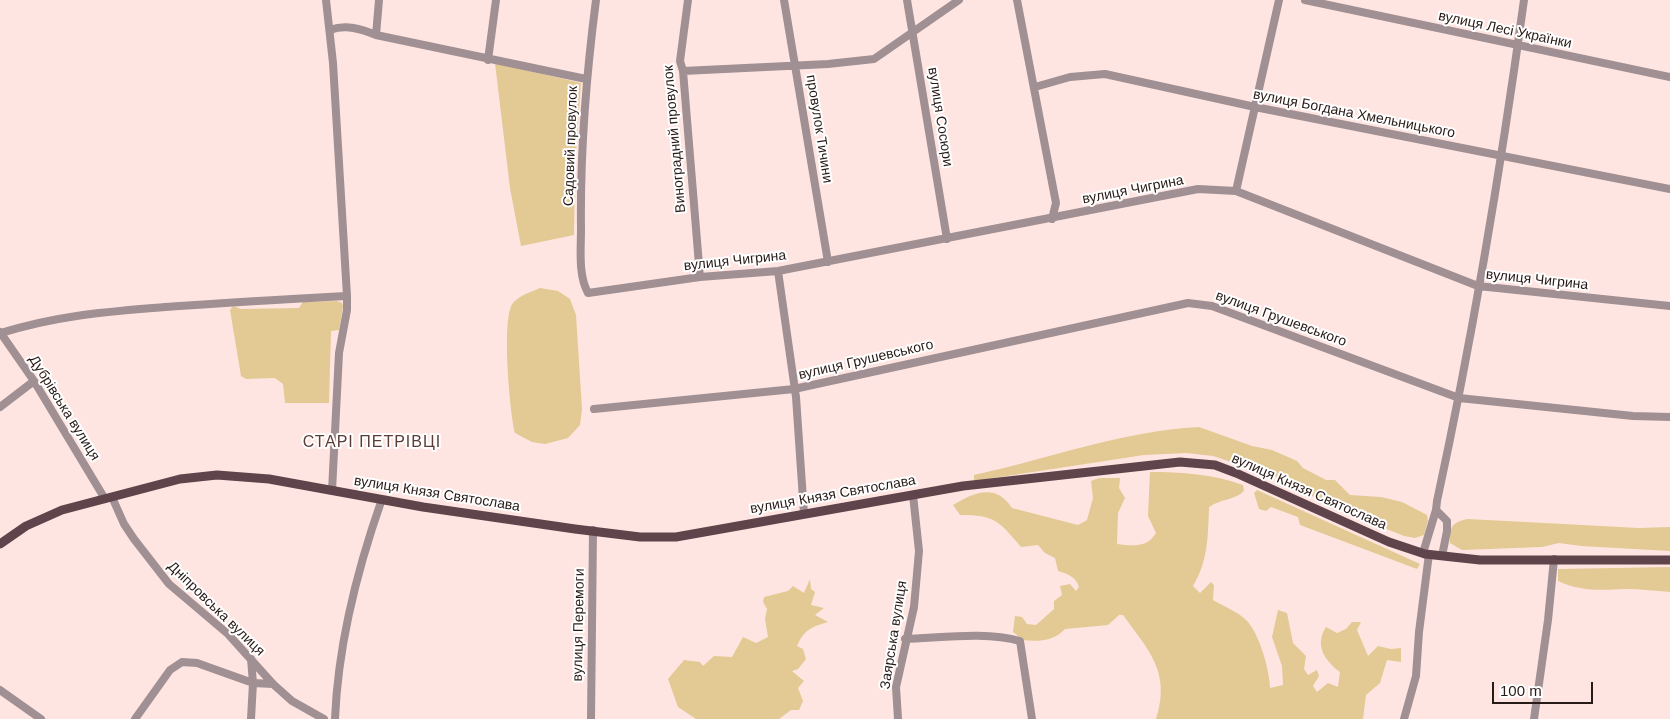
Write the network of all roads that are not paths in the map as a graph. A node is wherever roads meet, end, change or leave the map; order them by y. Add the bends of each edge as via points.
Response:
1 (326, 0) edge
2 (380, 0) edge
3 (496, 0) edge
4 (596, 0) edge
5 (688, 0) edge
6 (784, 0) edge
7 (907, 0) edge
8 (959, 0) edge
9 (1018, 0) edge
10 (1280, 0) edge
11 (1305, 0) edge
12 (1524, 0) edge
13 (330, 30) junction
14 (913, 32) junction
15 (376, 35) junction
16 (1518, 46) junction
17 (488, 60) junction
18 (796, 65) junction
19 (683, 70) junction
20 (1670, 77) edge
21 (586, 79) junction
22 (1035, 87) junction
23 (1255, 107) junction
24 (1501, 156) junction
25 (1670, 189) edge
26 (1236, 191) junction
27 (1052, 219) junction
28 (947, 239) junction
29 (828, 262) junction
30 (778, 271) junction
31 (700, 277) junction
32 (1478, 286) junction
33 (588, 293) joint
34 (347, 296) junction
35 (1670, 306) edge
36 (1, 332) edge
37 (34, 381) junction
38 (794, 389) junction
39 (1459, 398) junction
40 (0, 408) edge
41 (594, 409) dead end
42 (1670, 417) edge
43 (332, 491) junction
44 (913, 495) junction
45 (109, 498) junction
46 (382, 499) junction
47 (1436, 510) junction
48 (804, 514) junction
49 (593, 530) junction
50 (0, 544) edge
51 (1426, 554) junction
52 (1442, 556) junction
53 (1554, 559) junction
54 (1670, 560) edge
55 (905, 639) junction
56 (251, 659) junction
57 (253, 683) junction
58 (273, 684) junction
59 (0, 690) edge
60 (40, 719) edge
61 (135, 719) edge
62 (251, 719) edge
63 (324, 719) edge
64 (335, 719) edge
65 (591, 719) edge
66 (898, 719) edge
67 (1032, 719) edge
68 (1404, 719) edge
69 (1534, 719) edge

1 - 13 street
2 - 15 street
3 - 17 street
4 - 21 street, Садовий провулок
5 - 19 street, Виноградний провулок via 680,61
6 - 18 street, провулок Тичини
7 - 14 street, вулиця Сосюри
8 - 14 street
9 - 22 street
10 - 23 street
11 - 16 street, вулиця Лесі Українки
12 - 16 street
13 - 15 street via 343,26
13 - 34 street
14 - 18 street via 874,59
14 - 28 street, вулиця Сосюри
15 - 17 street
16 - 20 street, вулиця Лесі Українки
16 - 24 street
17 - 21 street
18 - 19 street
18 - 29 street, провулок Тичини
19 - 31 street, Виноградний провулок
21 - 33 street, Садовий провулок via 581,155 581,258 584,286
22 - 23 street, вулиця Богдана Хмельницького via 1070,77 1105,74
22 - 27 street via 1056,203
23 - 24 street, вулиця Богдана Хмельницького
23 - 26 street
24 - 25 street, вулиця Богдана Хмельницького
24 - 32 street
26 - 27 street, вулиця Чигрина via 1198,189
26 - 32 street, вулиця Чигрина
27 - 28 street, вулиця Чигрина
28 - 29 street, вулиця Чигрина
29 - 30 street, вулиця Чигрина
30 - 31 street, вулиця Чигрина
30 - 38 street
31 - 33 street, вулиця Чигрина
32 - 35 street, вулиця Чигрина
32 - 39 street
34 - 36 street via 225,302 79,315 34,322
34 - 43 street via 339,353
36 - 37 street, Дубрівська вулиця
37 - 40 street
37 - 45 street, Дубрівська вулиця
38 - 39 street, вулиця Грушевського via 1188,303 1212,306
38 - 41 street, вулиця Грушевського
38 - 48 street
39 - 42 street, вулиця Грушевського
39 - 47 street
43 - 45 main road, вулиця Князя Святослава via 270,479 217,475 180,479
43 - 46 main road, вулиця Князя Святослава
44 - 48 main road, вулиця Князя Святослава
44 - 51 main road, вулиця Князя Святослава via 1134,465 1206,464 1236,473 1388,542
44 - 55 street, Заярська вулиця via 919,551 914,607
45 - 50 main road, вулиця Князя Святослава via 53,514 26,526
45 - 56 street, Дніпровська вулиця via 134,540 169,584 228,634
46 - 49 main road, вулиця Князя Святослава
46 - 64 street via 350,602
47 - 51 street
47 - 52 street via 1447,521
48 - 49 main road, вулиця Князя Святослава via 676,537 640,537
49 - 65 street, вулиця Перемоги
51 - 52 main road, вулиця Князя Святослава
51 - 68 street via 1416,676
52 - 53 main road, вулиця Князя Святослава via 1480,560
53 - 54 main road, вулиця Князя Святослава
53 - 69 street
55 - 66 street, Заярська вулиця via 896,687
55 - 67 street via 986,636 1020,641
56 - 57 street
56 - 58 street, Дніпровська вулиця
57 - 58 street
57 - 61 street via 197,663 182,662 170,670
57 - 62 street
58 - 63 street, Дніпровська вулиця via 292,701
59 - 60 street

